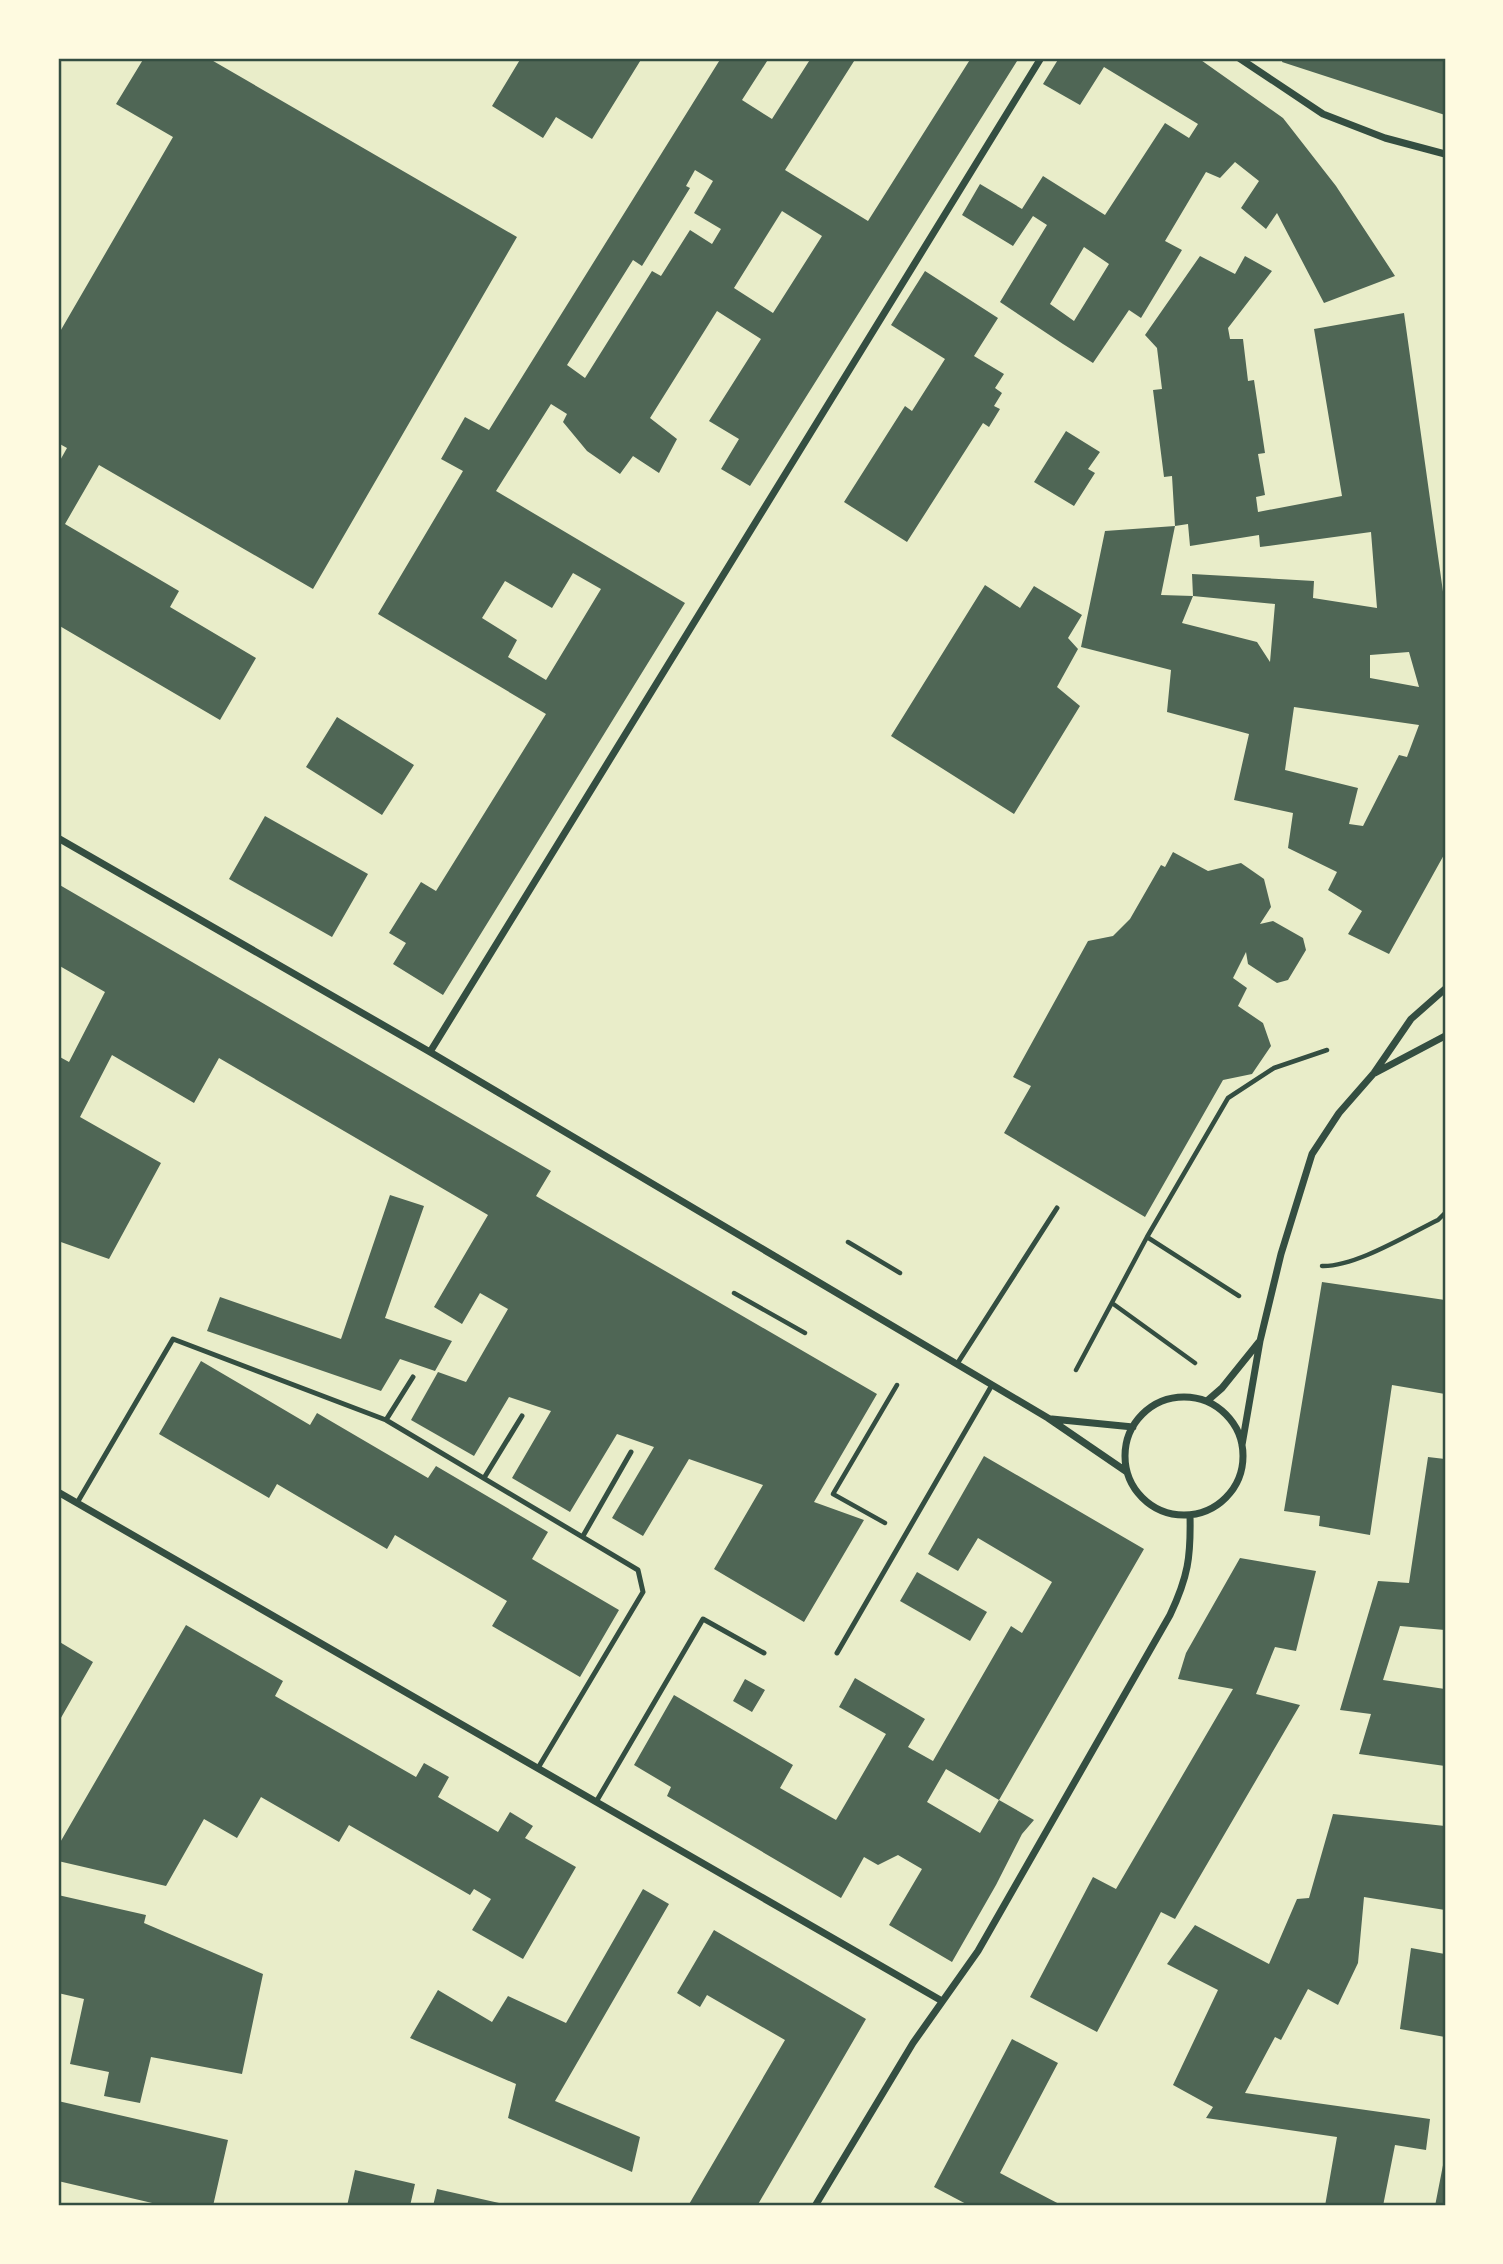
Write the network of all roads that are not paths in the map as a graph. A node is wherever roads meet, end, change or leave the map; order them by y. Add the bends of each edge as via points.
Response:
1 (1041, 58) edge
2 (1239, 58) edge
3 (1445, 154) edge
4 (58, 838) edge
5 (1445, 989) edge
6 (1445, 1036) edge
7 (430, 1052) junction
8 (1374, 1073) junction
9 (1057, 1208) dead end
10 (1260, 1341) junction
11 (957, 1364) junction
12 (413, 1377) dead end
13 (992, 1385) junction
14 (1207, 1401) junction
15 (522, 1416) dead end
16 (1048, 1418) junction
17 (386, 1420) junction
18 (1133, 1427) junction
19 (1242, 1445) junction
20 (631, 1452) dead end
21 (1127, 1472) junction
22 (484, 1478) junction
23 (58, 1492) edge
24 (77, 1503) junction
25 (1190, 1515) junction
26 (583, 1536) junction
27 (764, 1653) dead end
28 (837, 1653) dead end
29 (538, 1768) junction
30 (596, 1802) junction
31 (942, 2001) junction
32 (816, 2206) edge

1 - 7 street
2 - 3 street via 1322,114
4 - 7 street
5 - 8 street via 1411,1019
6 - 8 street
7 - 11 street
8 - 10 street via 1312,1154
9 - 11 lane
10 - 14 street
10 - 19 street
11 - 13 street
12 - 17 lane
13 - 16 street
13 - 28 lane
14 - 18 street via 1171,1398 1151,1407
14 - 19 street via 1230,1419
15 - 22 lane
16 - 18 street
16 - 21 street
17 - 22 lane
17 - 24 lane via 173,1339
18 - 21 street via 1125,1449
19 - 25 street via 1240,1474 1230,1494 1212,1508
20 - 26 lane
21 - 25 street via 1150,1505
22 - 26 lane
23 - 24 street
24 - 29 street
25 - 31 street via 1184,1585 1170,1615 978,1951
26 - 29 lane via 638,1570 643,1592
27 - 30 lane via 703,1619
29 - 30 street
30 - 31 street
31 - 32 street

